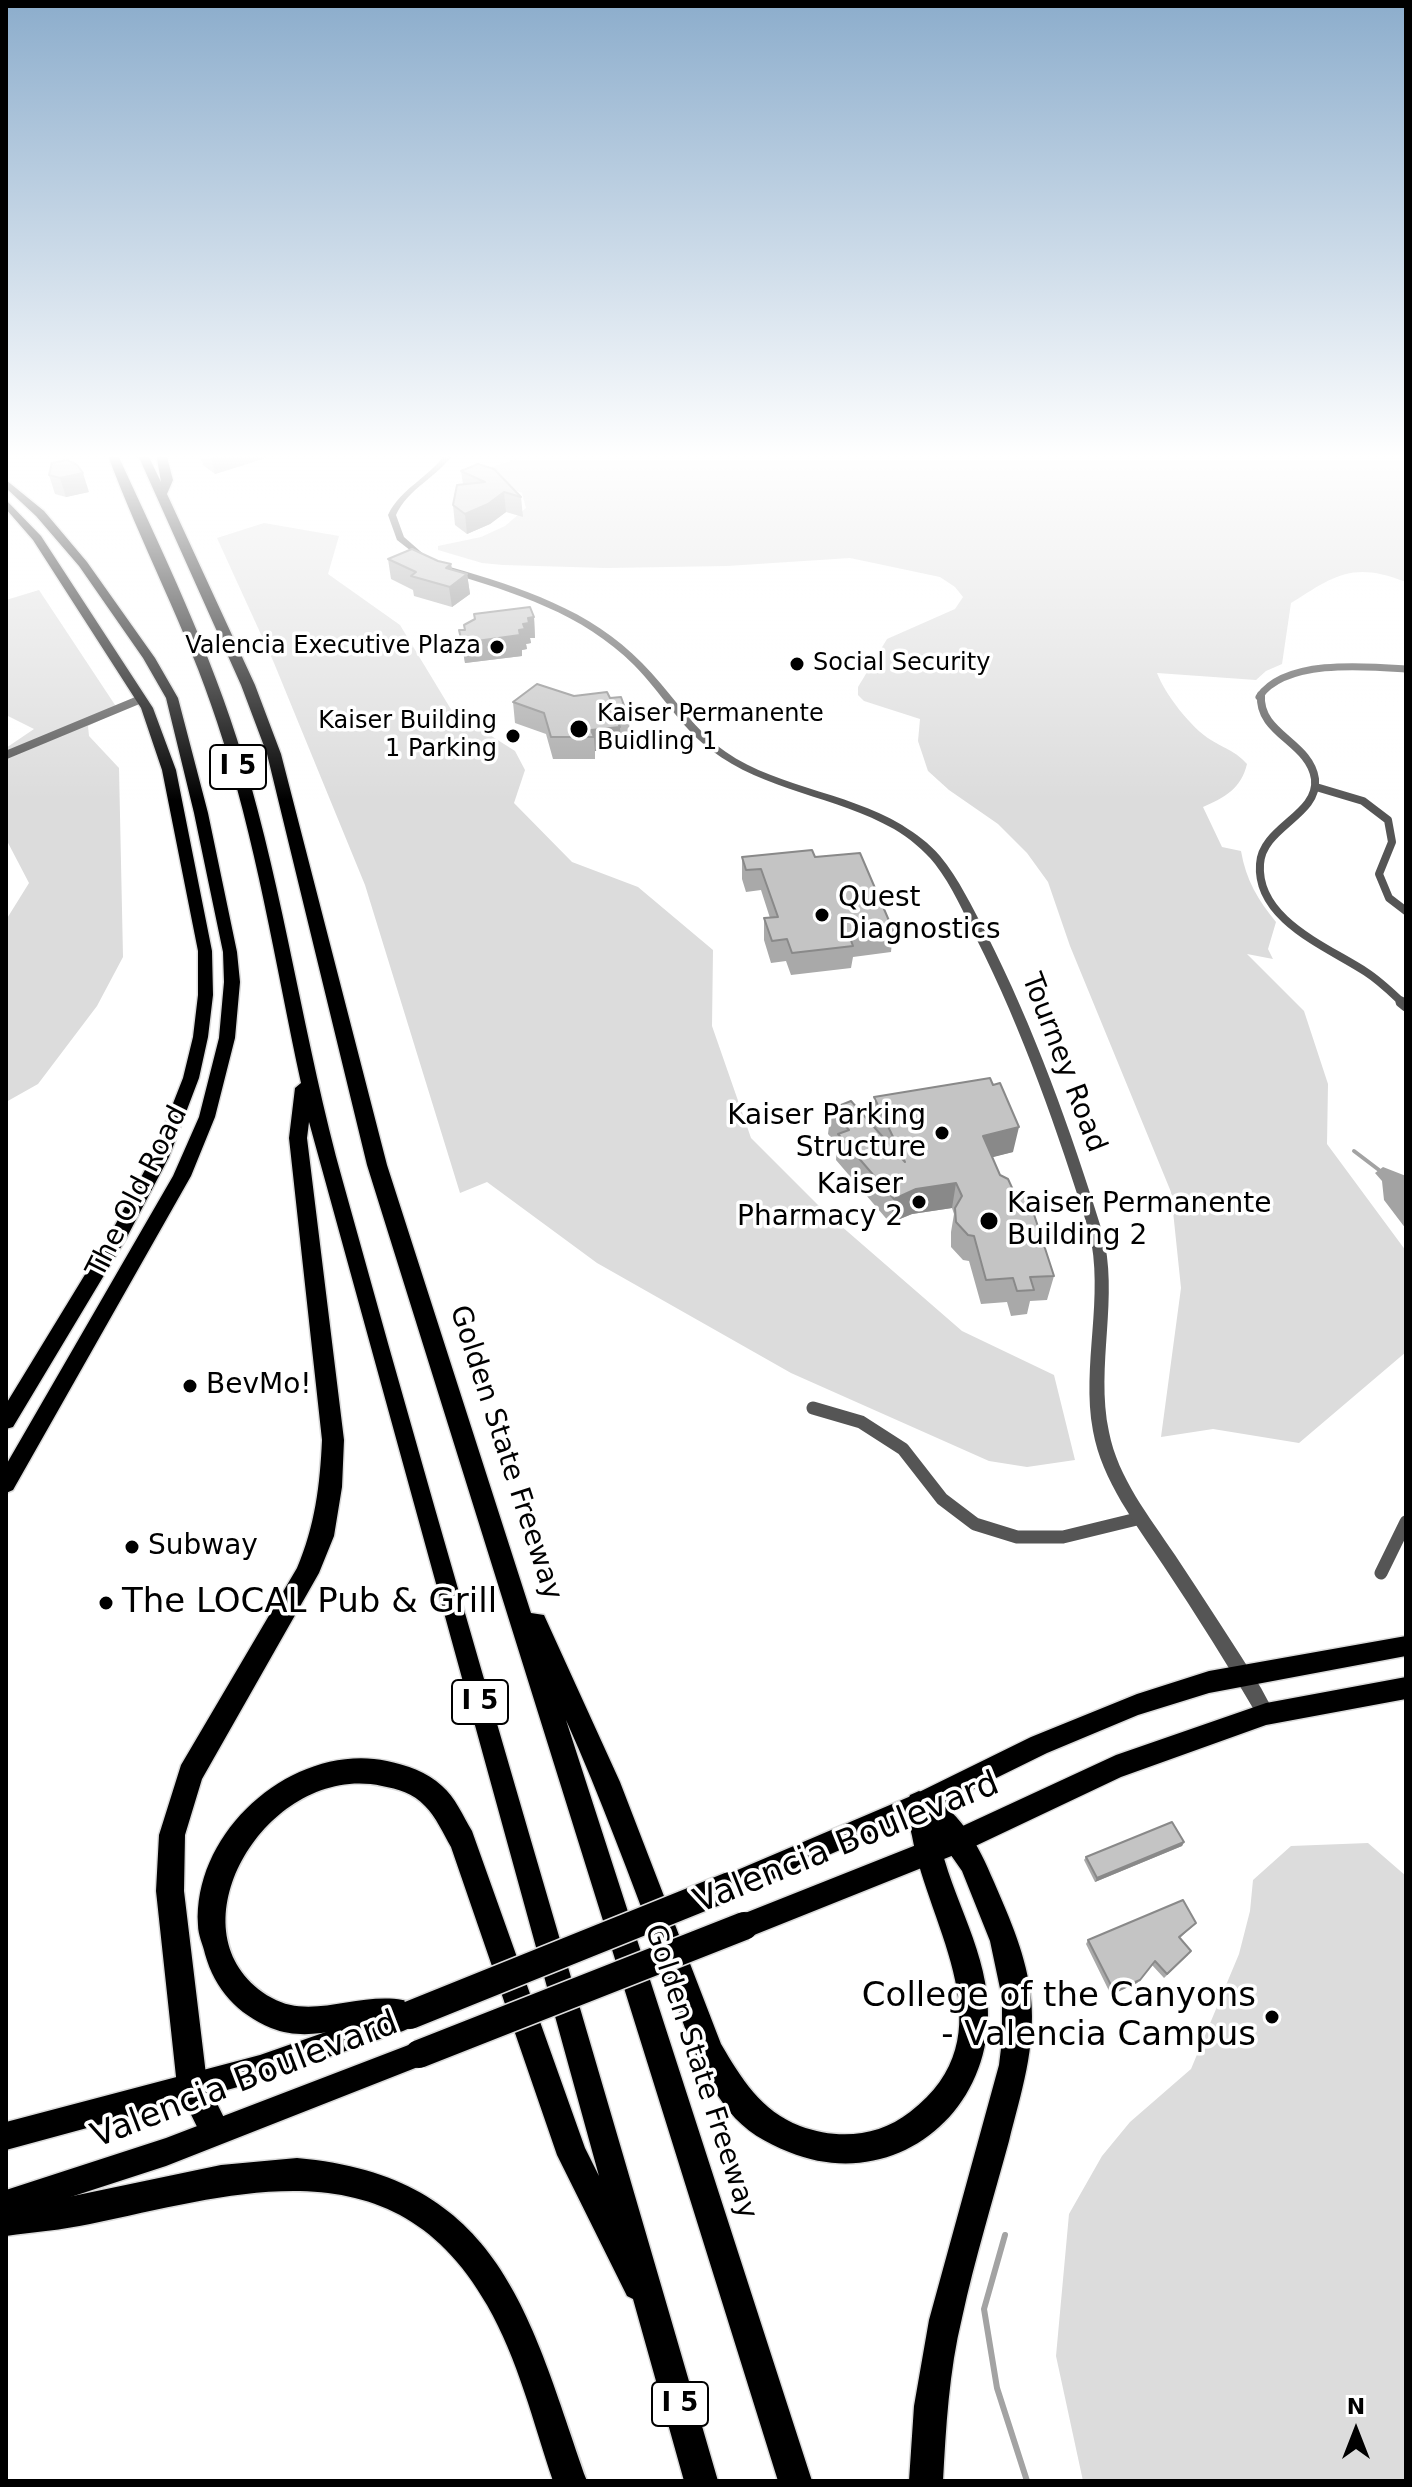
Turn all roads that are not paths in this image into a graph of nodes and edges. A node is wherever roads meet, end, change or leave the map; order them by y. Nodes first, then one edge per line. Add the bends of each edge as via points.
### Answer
1 (57, 569) edge
2 (88, 569) edge
3 (162, 569) edge
4 (195, 569) edge
5 (449, 569) edge
6 (1406, 669) edge
7 (141, 699) junction
8 (6, 755) edge
9 (1316, 787) junction
10 (1406, 911) edge
11 (1406, 1006) edge
12 (306, 1076) junction
13 (813, 1408) dead end
14 (6, 1421) edge
15 (6, 1484) edge
16 (1141, 1518) junction
17 (1406, 1522) edge
18 (498, 1539) junction
19 (1381, 1573) dead end
20 (1406, 1646) edge
21 (1243, 1674) junction
22 (1406, 1688) edge
23 (1266, 1714) junction
24 (919, 1804) junction
25 (960, 1840) junction
26 (928, 1853) junction
27 (410, 2015) junction
28 (192, 2086) junction
29 (215, 2130) junction
30 (6, 2136) edge
31 (6, 2204) edge
32 (6, 2220) edge
33 (659, 2326) junction
34 (570, 2481) edge
35 (701, 2481) edge
36 (795, 2481) edge
37 (926, 2481) edge

1 - 7 main road, The Old Road
2 - 15 main road, The Old Road via 172,698 220,898 232,982 227,1038 219,1079 189,1160
3 - 12 highway, I 5 via 229,737 256,836
4 - 18 highway, Golden State Freeway / I 5 via 274,754 373,1151
5 - 16 street, Tourney Road via 531,594 596,626 629,654 699,734 729,758 877,815 922,844 946,872 1023,1022 1099,1247 1103,1292 1094,1380 1097,1415 1109,1462
6 - 9 street via 1309,670 1264,686 1262,714 1306,758
7 - 8 street
7 - 14 main road, The Old Road via 169,770 205,951 207,1001 199,1052 154,1174
9 - 10 street via 1363,801 1388,820 1392,842 1379,874 1389,898
9 - 11 street via 1299,811 1269,836 1261,851 1260,881 1278,911 1298,929 1371,975
12 - 28 highway via 298,1138 333,1440 331,1487 322,1536 307,1573 190,1774 178,1810 170,1891
12 - 33 highway, I 5
13 - 16 street via 861,1422 903,1449 942,1499 975,1524 1017,1537 1063,1537
16 - 21 street, Tourney Road
17 - 19 street
18 - 26 highway via 607,1782 710,2053 730,2088 759,2120 801,2143 853,2150 896,2139 933,2114 956,2089 971,2049 976,2003 963,1944
18 - 36 highway, Golden State Freeway / I 5
20 - 21 main road, Valencia Boulevard
21 - 23 street, Tourney Road
21 - 24 main road, Valencia Boulevard via 1137,1705 1039,1745
22 - 23 main road, Valencia Boulevard
23 - 25 main road, Valencia Boulevard via 1116,1767
24 - 25 highway
24 - 26 highway
24 - 27 main road, Valencia Boulevard, bridge
25 - 26 main road, Valencia Boulevard
25 - 37 highway via 1010,1953 1019,2021 1014,2065 945,2320
26 - 29 main road, Valencia Boulevard, bridge
27 - 28 main road, Valencia Boulevard
27 - 33 highway via 371,2011 319,2023 293,2021 250,2001 231,1982 217,1954 216,1897 237,1838 274,1799 321,1773 356,1768 390,1772 435,1797 451,1819 572,2155
28 - 29 highway
28 - 30 main road, Valencia Boulevard
29 - 31 main road, Valencia Boulevard via 166,2152
32 - 34 highway via 70,2213 223,2179 278,2174 318,2173 393,2193 458,2239 485,2272 511,2320
33 - 35 highway, I 5

